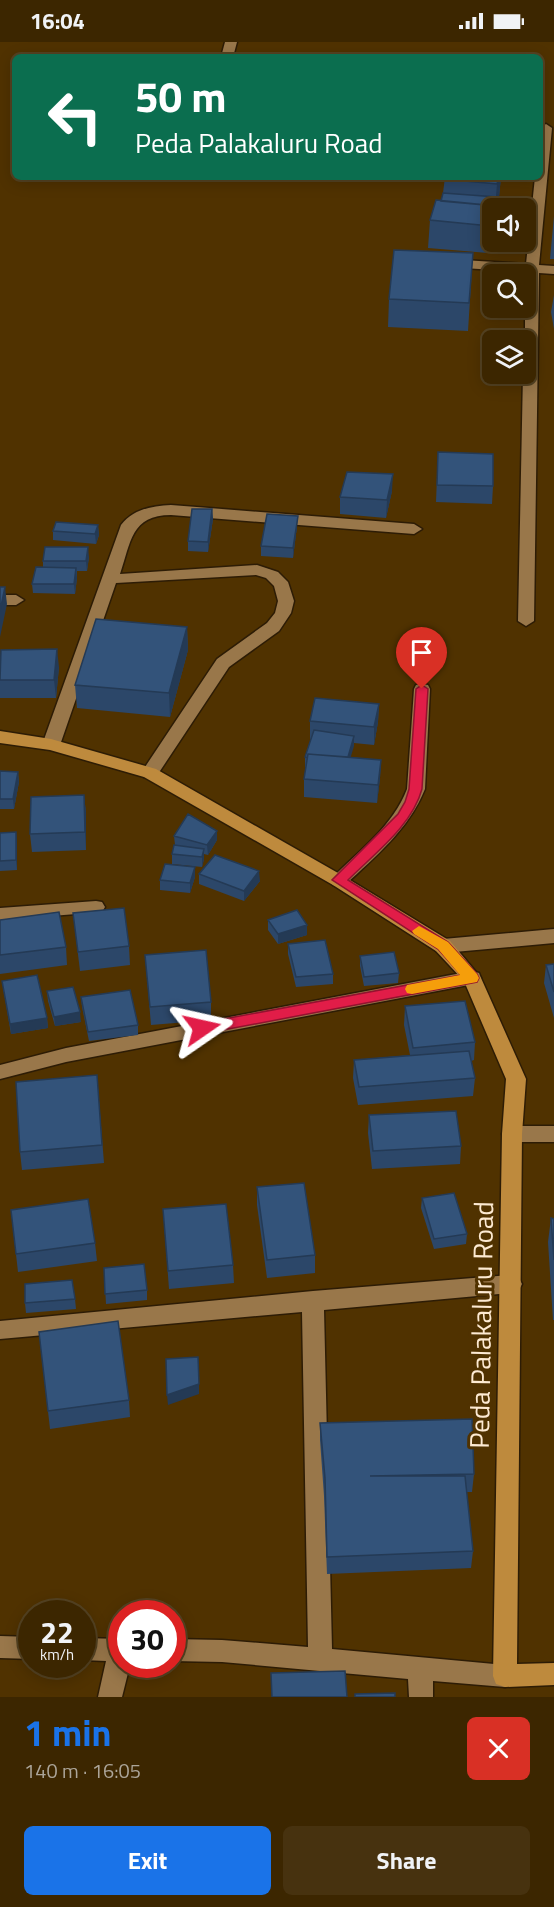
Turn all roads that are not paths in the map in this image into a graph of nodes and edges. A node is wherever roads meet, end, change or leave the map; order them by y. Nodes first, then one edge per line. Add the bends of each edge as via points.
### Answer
1 (546, 128) dead end
2 (543, 158) edge
3 (541, 180) edge
4 (440, 262) edge
5 (532, 264) edge
6 (482, 265) edge
7 (536, 269) edge
8 (554, 270) edge
9 (531, 318) edge
10 (414, 529) dead end
11 (111, 579) junction
12 (526, 621) dead end
13 (422, 689) dead end
14 (0, 737) edge
15 (51, 745) junction
16 (150, 772) junction
17 (339, 880) junction
18 (96, 907) dead end
19 (0, 914) edge
20 (554, 936) edge
21 (443, 946) junction
22 (472, 978) junction
23 (0, 1072) edge
24 (512, 1134) junction
25 (554, 1134) edge
26 (511, 1284) junction
27 (313, 1300) junction
28 (0, 1330) edge
29 (0, 1647) edge
30 (18, 1648) edge
31 (186, 1650) edge
32 (320, 1660) junction
33 (420, 1668) junction
34 (554, 1674) edge
35 (505, 1676) junction
36 (114, 1678) edge
37 (110, 1697) edge
38 (421, 1697) edge

1 - 2 street
3 - 5 street
4 - 6 street
7 - 8 street
9 - 12 street
10 - 11 street via 153,510 139,515 129,525
11 - 15 street
11 - 16 street via 257,570 272,575 282,585 286,601 273,627 218,669
13 - 17 street via 412,803
14 - 15 main road, Peda Palakaluru Road
15 - 16 main road, Peda Palakaluru Road
16 - 17 main road, Peda Palakaluru Road
17 - 21 main road, Peda Palakaluru Road
18 - 19 street
20 - 21 street
21 - 22 main road, Peda Palakaluru Road
22 - 23 street via 66,1055
22 - 24 main road, Peda Palakaluru Road via 516,1079
24 - 25 street
24 - 26 main road, Peda Palakaluru Road
26 - 27 street
26 - 35 main road, Peda Palakaluru Road
27 - 28 street
27 - 32 street
29 - 30 street
31 - 32 street
32 - 33 street
33 - 35 street
33 - 38 street
34 - 35 main road
36 - 37 street

